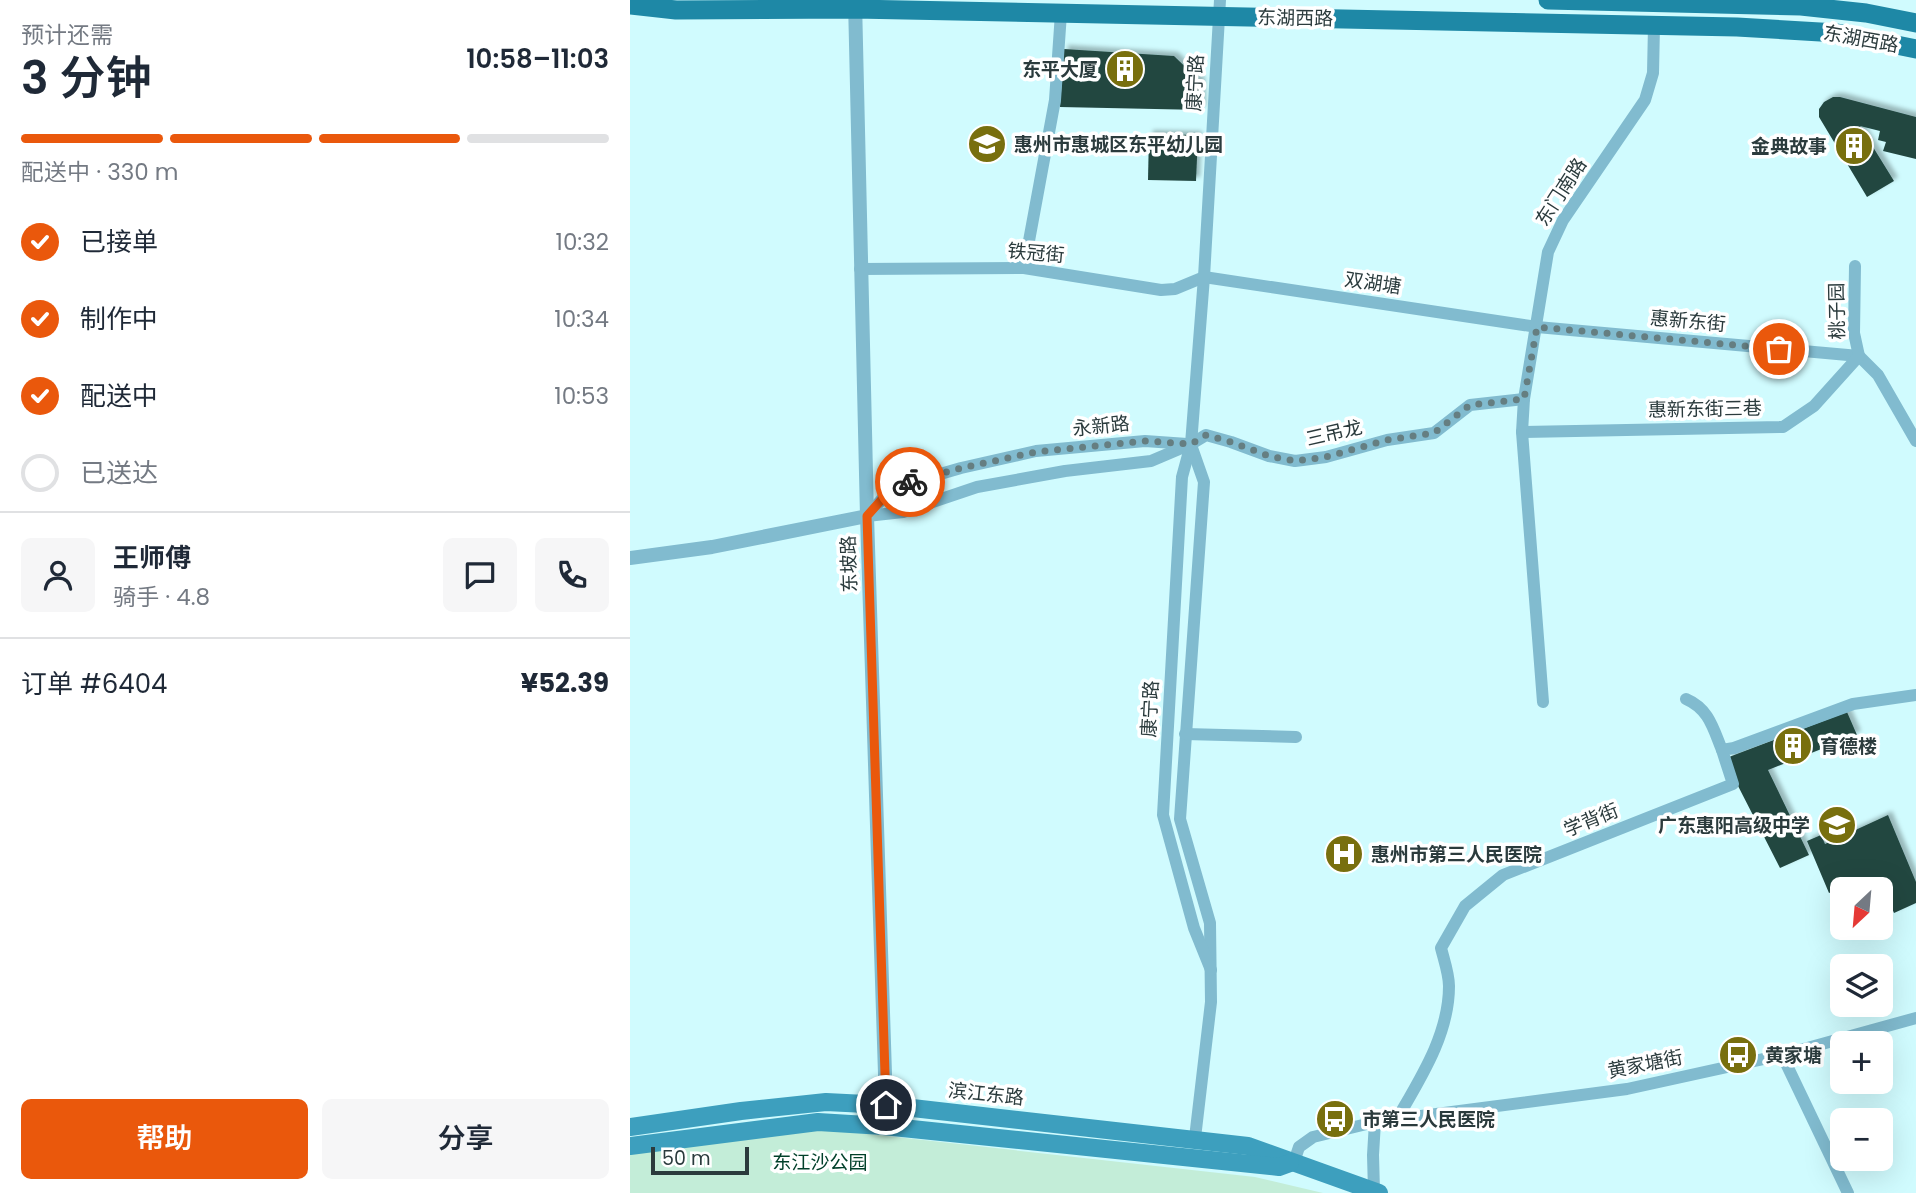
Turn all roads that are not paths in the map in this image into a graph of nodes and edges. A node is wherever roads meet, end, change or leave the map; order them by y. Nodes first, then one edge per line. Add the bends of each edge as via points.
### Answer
1 (1548, 0) edge
2 (1668, 1) edge
3 (855, 4) edge
4 (632, 5) edge
5 (1219, 8) edge
6 (1061, 13) junction
7 (1916, 23) edge
8 (1654, 26) junction
9 (1916, 49) edge
10 (1855, 266) dead end
11 (1024, 268) junction
12 (860, 269) junction
13 (1204, 277) junction
14 (1537, 327) junction
15 (1859, 356) junction
16 (1524, 399) junction
17 (1522, 432) junction
18 (1916, 440) edge
19 (1191, 444) junction
20 (867, 516) junction
21 (630, 558) edge
22 (1916, 695) edge
23 (1686, 699) dead end
24 (1543, 702) dead end
25 (1185, 734) junction
26 (1296, 737) dead end
27 (1722, 750) junction
28 (1211, 970) junction
29 (1916, 1017) edge
30 (1782, 1055) junction
31 (886, 1105) junction
32 (1397, 1119) junction
33 (1375, 1122) junction
34 (883, 1126) junction
35 (630, 1127) edge
36 (1195, 1138) junction
37 (630, 1146) edge
38 (1294, 1162) junction
39 (1377, 1192) edge
40 (1848, 1193) edge

1 - 2 main road, 东湖西路
2 - 7 main road, 东湖西路 via 1824,8
3 - 4 main road, 东湖西路 via 677,10
3 - 6 main road, 东湖西路
3 - 12 street, 东坡路
5 - 6 main road, 东湖西路
5 - 8 main road, 东湖西路
5 - 13 street, 康宁路
6 - 11 street via 1055,100
8 - 9 main road, 东湖西路 via 1803,30
8 - 14 street, 东门南路 via 1648,94 1554,235
10 - 15 street, 桃子园 via 1854,333
11 - 12 street, 铁冠街
11 - 13 street, 铁冠街 via 1161,290
12 - 20 street, 东坡路
13 - 14 street, 双湖塘
13 - 19 street, 康宁路
14 - 15 street, 惠新东街
14 - 16 street, 东门南路
15 - 17 street, 惠新东街三巷 via 1814,406 1783,427
15 - 18 street via 1878,375
16 - 17 street, 东门南路
16 - 19 street, 三吊龙 via 1470,405 1434,433 1326,457 1295,461 1206,435
17 - 24 street, 东门南路
19 - 20 street, 永新路 via 1151,461 990,485 903,512
19 - 20 street, 永新路 via 1145,441 1036,452 973,465 892,488
19 - 25 street, 康宁路 via 1204,482
19 - 28 street, 康宁路 via 1182,477 1163,816 1194,928
20 - 21 street, 永新路
20 - 31 street, 东坡路
22 - 27 street via 1853,704
23 - 27 street via 1708,714
25 - 26 street
25 - 28 street, 康宁路 via 1180,819 1210,923
27 - 32 street, 学背街 via 1733,784 1503,875 1465,906 1441,948 1449,985 1444,1024
28 - 36 street, 康宁路
29 - 30 street, 黄家塘街
30 - 32 street, 黄家塘街 via 1627,1088
30 - 40 street
31 - 34 street, 东坡路
31 - 35 main road, 滨江东路 via 826,1102
31 - 36 main road, 滨江东路
32 - 33 street, 黄家塘街
33 - 38 street, 黄家塘街 via 1313,1137 1299,1147
33 - 39 street
34 - 37 main road, 滨江东路 via 818,1122
34 - 38 main road, 滨江东路 via 1279,1167
36 - 38 main road, 滨江东路 via 1248,1146
38 - 39 main road, 滨江东路

